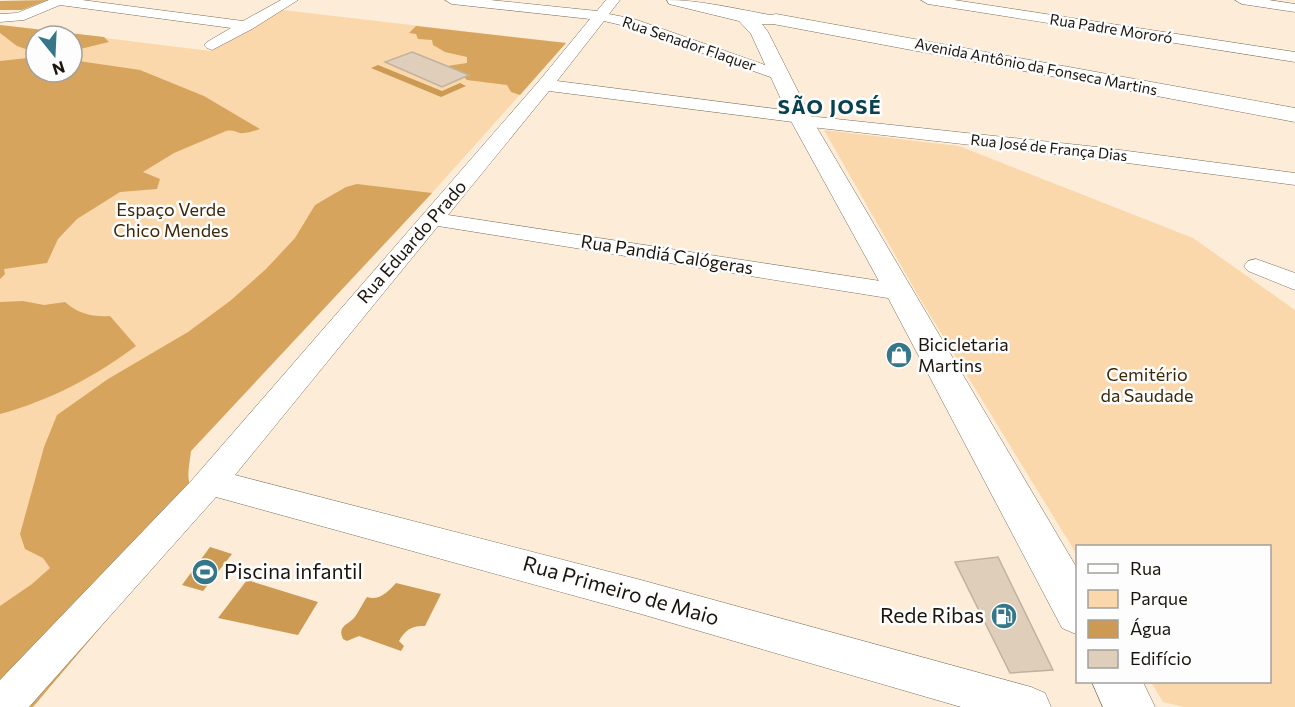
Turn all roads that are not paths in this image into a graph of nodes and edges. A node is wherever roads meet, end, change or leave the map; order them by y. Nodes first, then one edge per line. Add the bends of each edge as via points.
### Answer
1 (60, 0) edge
2 (291, 0) edge
3 (452, 0) edge
4 (675, 0) edge
5 (725, 0) edge
6 (928, 0) edge
7 (1242, 0) edge
8 (607, 8) edge
9 (1295, 8) edge
10 (767, 15) junction
11 (0, 18) edge
12 (247, 26) junction
13 (212, 45) dead end
14 (1295, 57) edge
15 (782, 76) junction
16 (545, 85) junction
17 (1295, 102) edge
18 (1295, 115) edge
19 (801, 119) junction
20 (1295, 179) edge
21 (433, 219) junction
22 (1257, 266) dead end
23 (1295, 282) edge
24 (900, 292) junction
25 (210, 482) junction
26 (1076, 611) edge
27 (1117, 683) edge
28 (2, 707) edge
29 (1030, 707) edge
30 (1130, 707) edge

1 - 11 street via 19,17
1 - 12 street
2 - 12 street
3 - 8 street, Rua Senador Flaquer
4 - 10 street via 704,9
5 - 10 street
6 - 14 street, Rua Padre Mororó
7 - 9 street
8 - 15 street, Rua Senador Flaquer via 629,22
8 - 16 street, Rua Eduardo Prado
10 - 15 street
10 - 17 street, Avenida Antônio da Fonseca Martins
10 - 18 street, Avenida Antônio da Fonseca Martins
12 - 13 street
15 - 19 street
16 - 19 street, Rua José de França Dias
16 - 21 street, Rua Eduardo Prado
19 - 20 street, Rua José de França Dias
19 - 24 street
21 - 24 street, Rua Pandiá Calógeras
21 - 25 street, Rua Eduardo Prado
22 - 23 street
24 - 26 street
25 - 28 street, Rua Eduardo Prado
25 - 29 street, Rua Primeiro de Maio via 520,563
27 - 30 street

